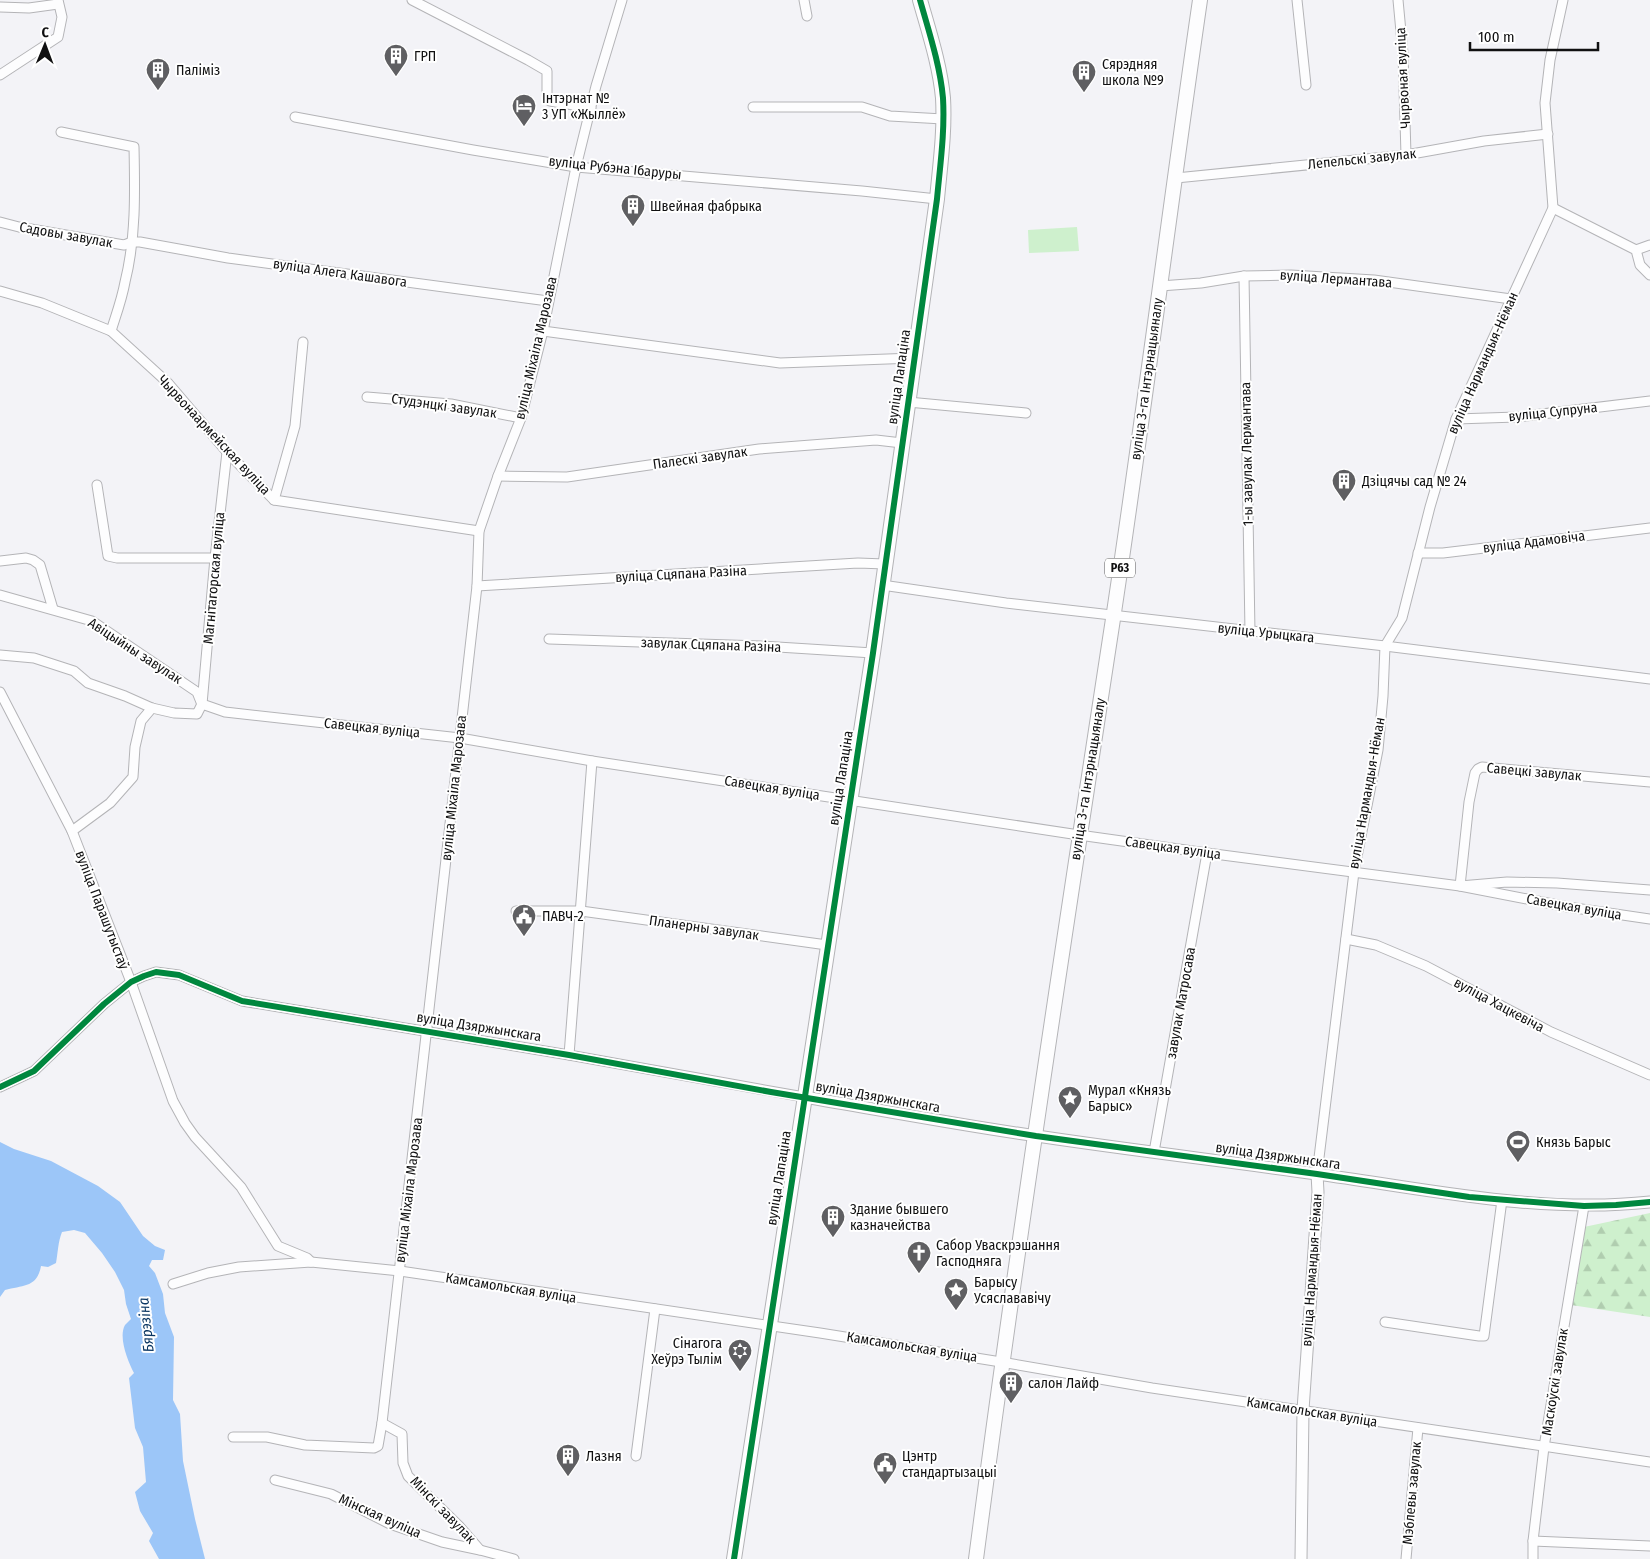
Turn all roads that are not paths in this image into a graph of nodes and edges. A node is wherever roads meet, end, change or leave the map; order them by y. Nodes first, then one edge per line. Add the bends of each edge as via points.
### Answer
1 (412, 0) edge
2 (622, 0) edge
3 (804, 0) edge
4 (920, 0) edge
5 (1200, 0) edge
6 (1296, 0) edge
7 (1398, 0) edge
8 (1563, 0) edge
9 (58, 2) edge
10 (0, 7) edge
11 (807, 16) dead end
12 (0, 76) edge
13 (1306, 85) dead end
14 (753, 107) dead end
15 (591, 108) junction
16 (295, 117) dead end
17 (942, 119) junction
18 (60, 132) dead end
19 (1548, 134) junction
20 (1406, 155) junction
21 (576, 167) junction
22 (1176, 178) junction
23 (937, 199) junction
24 (1552, 208) junction
25 (0, 222) edge
26 (132, 242) junction
27 (1650, 245) edge
28 (1636, 250) junction
29 (1650, 275) edge
30 (1244, 276) junction
31 (1160, 286) junction
32 (0, 291) edge
33 (1511, 299) junction
34 (548, 301) junction
35 (111, 331) junction
36 (543, 331) junction
37 (303, 342) dead end
38 (914, 358) junction
39 (366, 396) dead end
40 (1650, 401) edge
41 (908, 402) junction
42 (1026, 413) dead end
43 (521, 418) junction
44 (1456, 419) junction
45 (902, 443) junction
46 (227, 452) junction
47 (498, 476) junction
48 (97, 484) dead end
49 (274, 500) junction
50 (1650, 528) edge
51 (479, 531) junction
52 (1418, 553) junction
53 (215, 558) junction
54 (0, 561) edge
55 (885, 564) junction
56 (882, 585) junction
57 (477, 586) junction
58 (0, 595) edge
59 (53, 609) junction
60 (1113, 616) junction
61 (1250, 632) junction
62 (549, 639) dead end
63 (1385, 646) junction
64 (873, 653) junction
65 (0, 655) edge
66 (1650, 679) edge
67 (0, 692) edge
68 (202, 704) junction
69 (152, 708) junction
70 (460, 738) junction
71 (592, 761) junction
72 (1650, 782) edge
73 (850, 800) junction
74 (72, 831) junction
75 (1079, 835) junction
76 (1207, 854) junction
77 (1354, 872) junction
78 (1460, 886) junction
79 (1650, 890) edge
80 (516, 911) dead end
81 (581, 911) junction
82 (1650, 919) edge
83 (1346, 939) junction
84 (827, 945) junction
85 (131, 982) junction
86 (427, 1032) junction
87 (569, 1055) junction
88 (1650, 1075) edge
89 (0, 1087) edge
90 (804, 1097) junction
91 (1036, 1136) junction
92 (1154, 1152) junction
93 (1317, 1174) junction
94 (1502, 1200) junction
95 (1650, 1202) edge
96 (1584, 1206) junction
97 (311, 1262) junction
98 (400, 1271) junction
99 (174, 1284) dead end
100 (656, 1308) junction
101 (1385, 1322) dead end
102 (769, 1325) junction
103 (1002, 1362) junction
104 (1303, 1410) junction
105 (382, 1423) junction
106 (1418, 1428) junction
107 (233, 1437) dead end
108 (1544, 1447) junction
109 (636, 1456) dead end
110 (1650, 1462) edge
111 (275, 1480) dead end
112 (1533, 1541) junction
113 (1650, 1546) edge
114 (480, 1550) junction
115 (514, 1559) edge
116 (734, 1559) edge
117 (976, 1559) edge
118 (1301, 1559) edge
119 (1406, 1559) edge
120 (1533, 1559) edge

1 - 15 street via 547,71 550,101
2 - 15 street, вуліца Міхаіла Марозава
3 - 11 street
4 - 17 main road, вуліца Лапаціна via 941,83
5 - 22 main road, вуліца 3-га Інтэрнацыяналу / Р63
6 - 13 street
7 - 20 street, Чырвоная вуліца
8 - 19 street, вуліца Нармандыя-Нёман via 1545,103
9 - 10 street via 29,8
9 - 12 street via 62,17 58,37
14 - 17 street via 862,107 890,116
15 - 21 street, вуліца Міхаіла Марозава
16 - 21 street, вуліца Рубэна Ібаруры
17 - 23 main road, вуліца Лапаціна
18 - 26 street via 134,146
19 - 20 street, Лепельскі завулак
19 - 24 street, вуліца Нармандыя-Нёман
20 - 22 street, Лепельскі завулак
21 - 23 street, вуліца Рубэна Ібаруры
21 - 34 street, вуліца Міхаіла Марозава
22 - 31 main road, вуліца 3-га Інтэрнацыяналу / Р63
23 - 38 main road, вуліца Лапаціна
24 - 28 street
24 - 33 street, вуліца Нармандыя-Нёман
25 - 26 street, Садовы завулак via 124,246
26 - 34 street, вуліца Алега Кашавога
26 - 35 street
27 - 28 street
28 - 29 street via 1640,266
30 - 31 street, вуліца Лермантава
30 - 33 street, вуліца Лермантава via 1374,280
30 - 61 street, 1-ы завулак Лермантава
31 - 60 main road, вуліца 3-га Інтэрнацыяналу / Р63
32 - 35 street, Чырвонаармейская вуліца via 42,303
33 - 44 street, вуліца Нармандыя-Нёман
34 - 36 street, вуліца Міхаіла Марозава
35 - 46 street, Чырвонаармейская вуліца via 168,383
36 - 38 street via 780,363
36 - 43 street, вуліца Міхаіла Марозава
37 - 49 street via 295,426
38 - 41 main road, вуліца Лапаціна
39 - 43 street, Студэнцкі завулак via 451,404
40 - 44 street, вуліца Супруна via 1517,417
41 - 42 street
41 - 45 main road, вуліца Лапаціна
43 - 47 street, вуліца Міхаіла Марозава
44 - 52 street, вуліца Нармандыя-Нёман
45 - 47 street, Палескі завулак via 876,440 759,449 567,477
45 - 55 main road, вуліца Лапаціна
46 - 49 street, Чырвонаармейская вуліца
46 - 53 street, Магнітагорская вуліца
47 - 51 street, вуліца Міхаіла Марозава
48 - 53 street via 108,556
49 - 51 street, Чырвонаармейская вуліца
50 - 52 street, вуліца Адамовіча via 1442,553
51 - 57 street, вуліца Міхаіла Марозава
52 - 63 street, вуліца Нармандыя-Нёман via 1402,618
53 - 68 street, Магнітагорская вуліца
54 - 59 street via 26,558 40,566
55 - 56 main road, вуліца Лапаціна
55 - 57 street, вуліца Сцяпана Разіна
56 - 60 street, вуліца Урыцкага
56 - 64 main road, вуліца Лапаціна
57 - 70 street, вуліца Міхаіла Марозава
58 - 59 street, Авіцыйны завулак
59 - 68 street, Авіцыйны завулак via 92,621 197,692
60 - 61 street, вуліца Урыцкага
60 - 75 main road, вуліца 3-га Інтэрнацыяналу / Р63
61 - 63 street, вуліца Урыцкага
62 - 64 street, завулак Сцяпана Разіна
63 - 66 street, вуліца Урыцкага
63 - 77 street, вуліца Нармандыя-Нёман via 1378,750
64 - 73 main road, вуліца Лапаціна
65 - 69 street via 34,658 66,668 88,683
67 - 74 street, вуліца Парашутыстаў
68 - 69 street via 197,714
68 - 70 street, Савецкая вуліца via 225,712
69 - 74 street via 141,721 133,777 110,803
70 - 71 street, Савецкая вуліца
70 - 86 street, вуліца Міхаіла Марозава
71 - 73 street, Савецкая вуліца
71 - 81 street
72 - 78 street, Савецкі завулак via 1478,768 1474,773 1469,802
73 - 75 street, Савецкая вуліца
73 - 84 main road, вуліца Лапаціна
74 - 85 street, вуліца Парашутыстаў
75 - 76 street, Савецкая вуліца
75 - 91 main road, вуліца 3-га Інтэрнацыяналу / Р63
76 - 77 street, Савецкая вуліца
76 - 92 street, завулак Матросава
77 - 78 street, Савецкая вуліца
77 - 83 street, вуліца Нармандыя-Нёман
78 - 79 street via 1507,882 1557,883
78 - 82 street, Савецкая вуліца
80 - 81 street, Планерны завулак
81 - 84 street, Планерны завулак
81 - 87 street
83 - 88 street, вуліца Хацкевіча via 1376,945 1426,966 1551,1032
83 - 93 street, вуліца Нармандыя-Нёман
84 - 90 main road, вуліца Лапаціна
85 - 86 street, вуліца Дзяржынскага via 156,972 179,975 242,1000
85 - 89 street, вуліца Дзяржынскага via 34,1071
85 - 97 street, вуліца Парашутыстаў via 173,1101 185,1123 241,1187 278,1246
86 - 87 street, вуліца Дзяржынскага
86 - 98 street, вуліца Міхаіла Марозава
87 - 90 street, вуліца Дзяржынскага
90 - 91 street, вуліца Дзяржынскага
90 - 102 main road, вуліца Лапаціна
91 - 92 street, вуліца Дзяржынскага
91 - 103 main road, вуліца 3-га Інтэрнацыяналу / Р63
92 - 93 street, вуліца Дзяржынскага
93 - 94 street, вуліца Дзяржынскага
93 - 104 street, вуліца Нармандыя-Нёман
94 - 96 street, вуліца Дзяржынскага
94 - 101 street via 1484,1336
95 - 96 street, вуліца Дзяржынскага
96 - 108 street, Маскоўскі завулак
97 - 98 street, Камсамольская вуліца
97 - 99 street, Камсамольская вуліца via 240,1267
98 - 100 street, Камсамольская вуліца
98 - 105 street, вуліца Міхаіла Марозава
100 - 102 street, Камсамольская вуліца
100 - 109 street
102 - 103 street, Камсамольская вуліца
102 - 116 main road, вуліца Лапаціна
103 - 104 street, Камсамольская вуліца
103 - 117 main road, вуліца 3-га Інтэрнацыяналу / Р63
104 - 106 street, Камсамольская вуліца
104 - 118 street, вуліца Нармандыя-Нёман
105 - 107 street, вуліца Міхаіла Марозава via 378,1446 374,1448 305,1445 267,1437
105 - 114 street, Мінскі завулак via 402,1434 403,1463 408,1476
106 - 108 street, Камсамольская вуліца
106 - 119 street, Мэблевы завулак
108 - 110 street, Камсамольская вуліца
108 - 112 street, Маскоўскі завулак
111 - 114 street, Мінская вуліца via 331,1494 390,1524 442,1542
112 - 113 street
112 - 120 street, Маскоўскі завулак
114 - 115 street, Мінская вуліца

